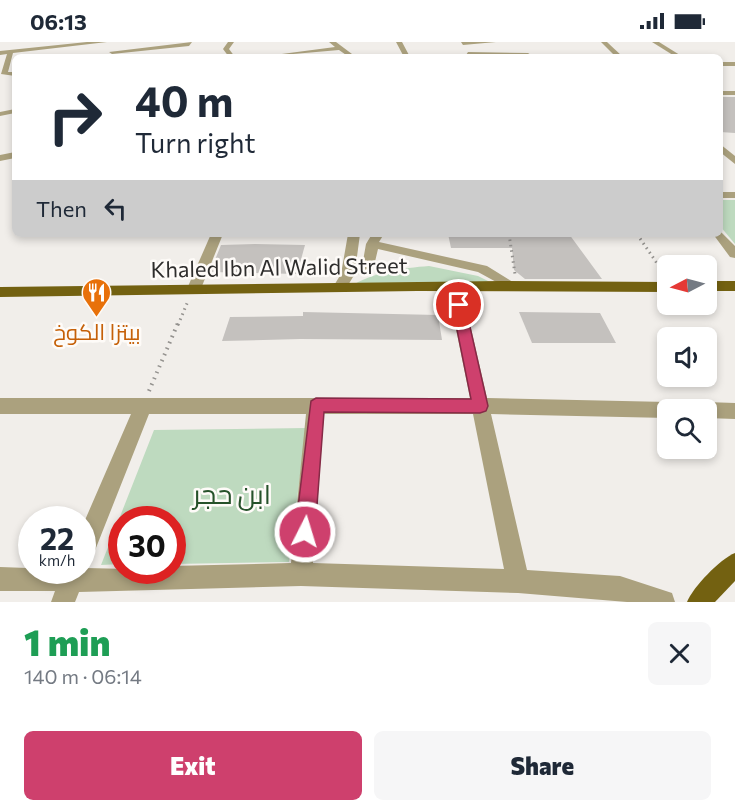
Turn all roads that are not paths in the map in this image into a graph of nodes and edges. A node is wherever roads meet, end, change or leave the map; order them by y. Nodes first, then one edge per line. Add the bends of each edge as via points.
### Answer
1 (104, 42) edge
2 (112, 42) edge
3 (189, 42) edge
4 (332, 42) edge
5 (463, 42) edge
6 (493, 42) edge
7 (604, 42) edge
8 (655, 42) edge
9 (339, 48) junction
10 (520, 49) dead end
11 (11, 51) junction
12 (0, 53) edge
13 (290, 53) edge
14 (113, 54) edge
15 (348, 54) edge
16 (526, 54) edge
17 (617, 54) edge
18 (675, 54) edge
19 (12, 74) edge
20 (723, 150) edge
21 (735, 161) edge
22 (216, 237) edge
23 (354, 237) edge
24 (375, 237) edge
25 (721, 237) edge
26 (735, 254) edge
27 (348, 274) junction
28 (515, 284) junction
29 (454, 285) junction
30 (657, 286) edge
31 (717, 286) edge
32 (735, 286) edge
33 (340, 287) junction
34 (193, 291) junction
35 (0, 292) edge
36 (316, 405) junction
37 (0, 406) edge
38 (143, 406) junction
39 (480, 406) junction
40 (657, 410) edge
41 (717, 410) edge
42 (735, 411) edge
43 (96, 521) edge
44 (735, 564) edge
45 (301, 574) junction
46 (0, 579) edge
47 (18, 580) edge
48 (518, 581) junction
49 (96, 583) edge
50 (663, 602) edge
51 (699, 602) edge

1 - 11 street
2 - 14 street
3 - 14 street
4 - 9 street
5 - 6 street
7 - 17 street
8 - 18 street
9 - 13 street
9 - 15 street
10 - 16 street
11 - 12 street
11 - 19 street via 4,74
20 - 21 street
22 - 34 street
23 - 27 street
24 - 27 street via 369,263
24 - 28 street via 482,269
25 - 26 street
27 - 33 street
28 - 29 main road, Khaled Ibn Al Walid Street
28 - 30 main road, Khaled Ibn Al Walid Street
29 - 33 main road, Khaled Ibn Al Walid Street
29 - 39 street
31 - 32 main road
33 - 34 main road, Khaled Ibn Al Walid Street
34 - 35 main road, Khaled Ibn Al Walid Street
36 - 38 street
36 - 39 street
36 - 45 street
37 - 38 street
38 - 43 street
39 - 40 street
39 - 48 street
41 - 42 street
44 - 51 main road
45 - 48 street
45 - 49 street
46 - 47 street
48 - 50 street via 620,588

